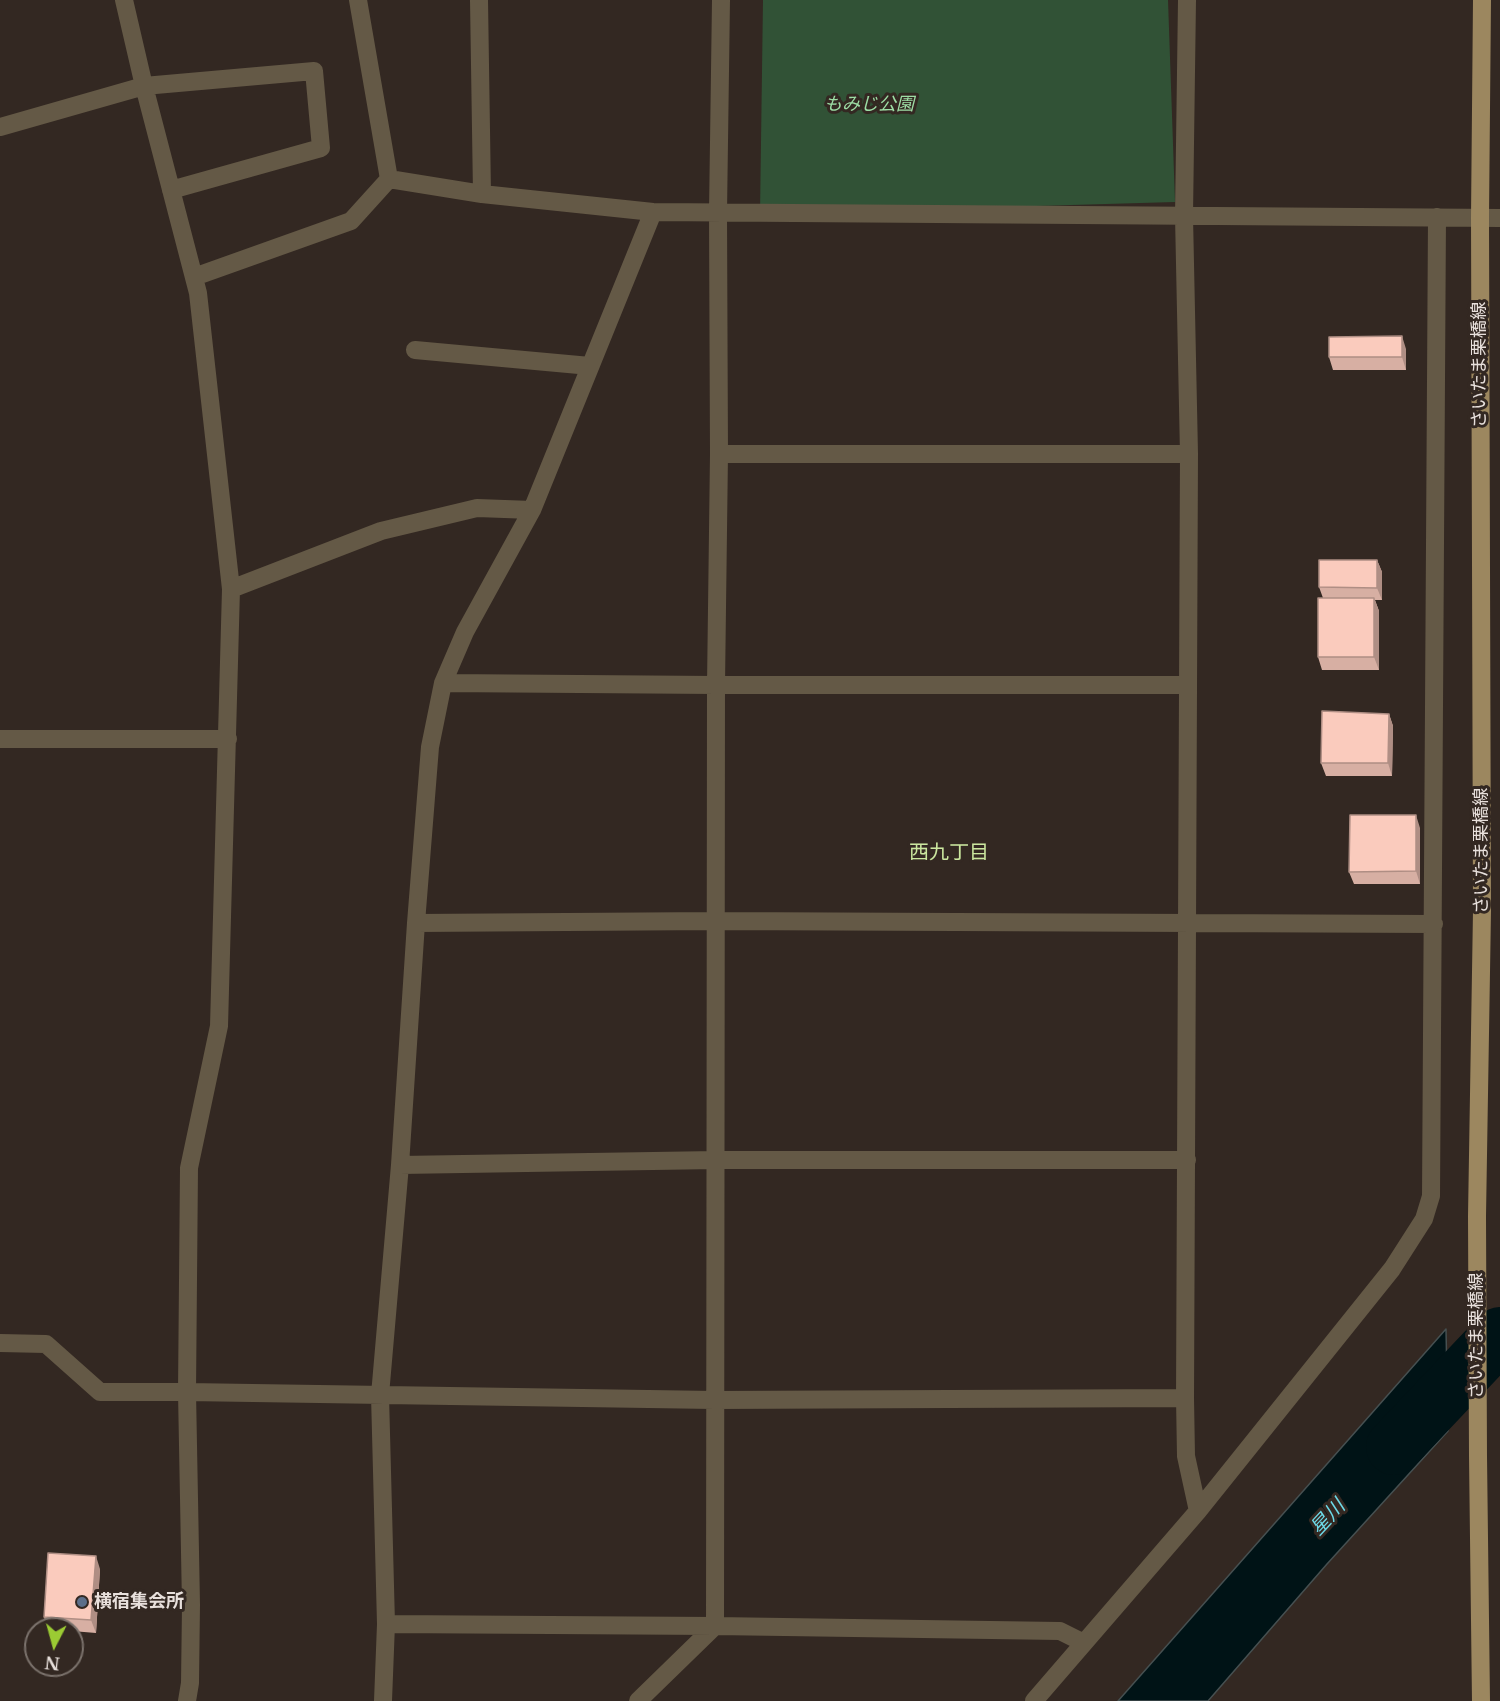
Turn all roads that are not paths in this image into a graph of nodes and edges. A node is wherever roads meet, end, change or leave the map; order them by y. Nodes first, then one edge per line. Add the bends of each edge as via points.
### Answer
1 (124, 0) edge
2 (358, 0) edge
3 (479, 0) edge
4 (720, 0) edge
5 (1187, 0) edge
6 (1482, 0) edge
7 (144, 86) junction
8 (0, 127) edge
9 (389, 179) junction
10 (171, 190) junction
11 (482, 194) junction
12 (653, 212) junction
13 (718, 213) junction
14 (1184, 216) junction
15 (1437, 217) junction
16 (1480, 218) junction
17 (1500, 218) edge
18 (194, 277) junction
19 (415, 350) dead end
20 (590, 366) junction
21 (719, 454) junction
22 (1189, 454) junction
23 (532, 510) junction
24 (231, 590) junction
25 (443, 683) junction
26 (716, 685) junction
27 (1188, 686) junction
28 (0, 739) edge
29 (228, 739) junction
30 (716, 921) junction
31 (416, 923) junction
32 (1188, 924) junction
33 (1434, 924) junction
34 (716, 1160) junction
35 (1187, 1160) junction
36 (400, 1165) junction
37 (0, 1343) edge
38 (187, 1392) junction
39 (380, 1395) junction
40 (1185, 1398) junction
41 (714, 1400) junction
42 (1198, 1511) junction
43 (386, 1624) junction
44 (714, 1626) junction
45 (1084, 1643) junction
46 (188, 1701) edge
47 (383, 1701) edge
48 (638, 1701) edge
49 (1034, 1701) edge
50 (1480, 1701) edge

1 - 7 street
2 - 9 street
3 - 11 street
4 - 13 street
5 - 14 street
6 - 16 main road, さいたま栗橋線
7 - 8 street
7 - 10 street
7 - 10 street via 314,71 321,148
9 - 11 street
9 - 18 street via 351,221
10 - 18 street
11 - 12 street
12 - 13 street
12 - 20 street
13 - 14 street
13 - 21 street
14 - 15 street
14 - 22 street
15 - 16 street
15 - 33 street
16 - 17 street
16 - 50 main road, さいたま栗橋線
18 - 24 street
19 - 20 street
20 - 23 street
21 - 22 street
21 - 26 street
22 - 27 street
23 - 24 street via 477,508 381,531
23 - 25 street via 465,632
24 - 29 street
25 - 26 street
25 - 31 street via 430,747
26 - 27 street
26 - 30 street
27 - 32 street
28 - 29 street
29 - 38 street via 219,1026 189,1168
30 - 31 street
30 - 32 street
30 - 34 street
31 - 36 street
32 - 33 street
32 - 35 street
33 - 42 street via 1431,1196 1424,1219 1392,1269
34 - 35 street
34 - 36 street
34 - 41 street
35 - 40 street
36 - 39 street
37 - 38 street via 46,1344 100,1392
38 - 39 street
38 - 46 street via 191,1605
39 - 41 street
39 - 43 street
40 - 41 street
40 - 42 street via 1186,1456
41 - 44 street
42 - 45 street
43 - 44 street
43 - 47 street
44 - 45 street via 1060,1631
44 - 48 street
45 - 49 street

